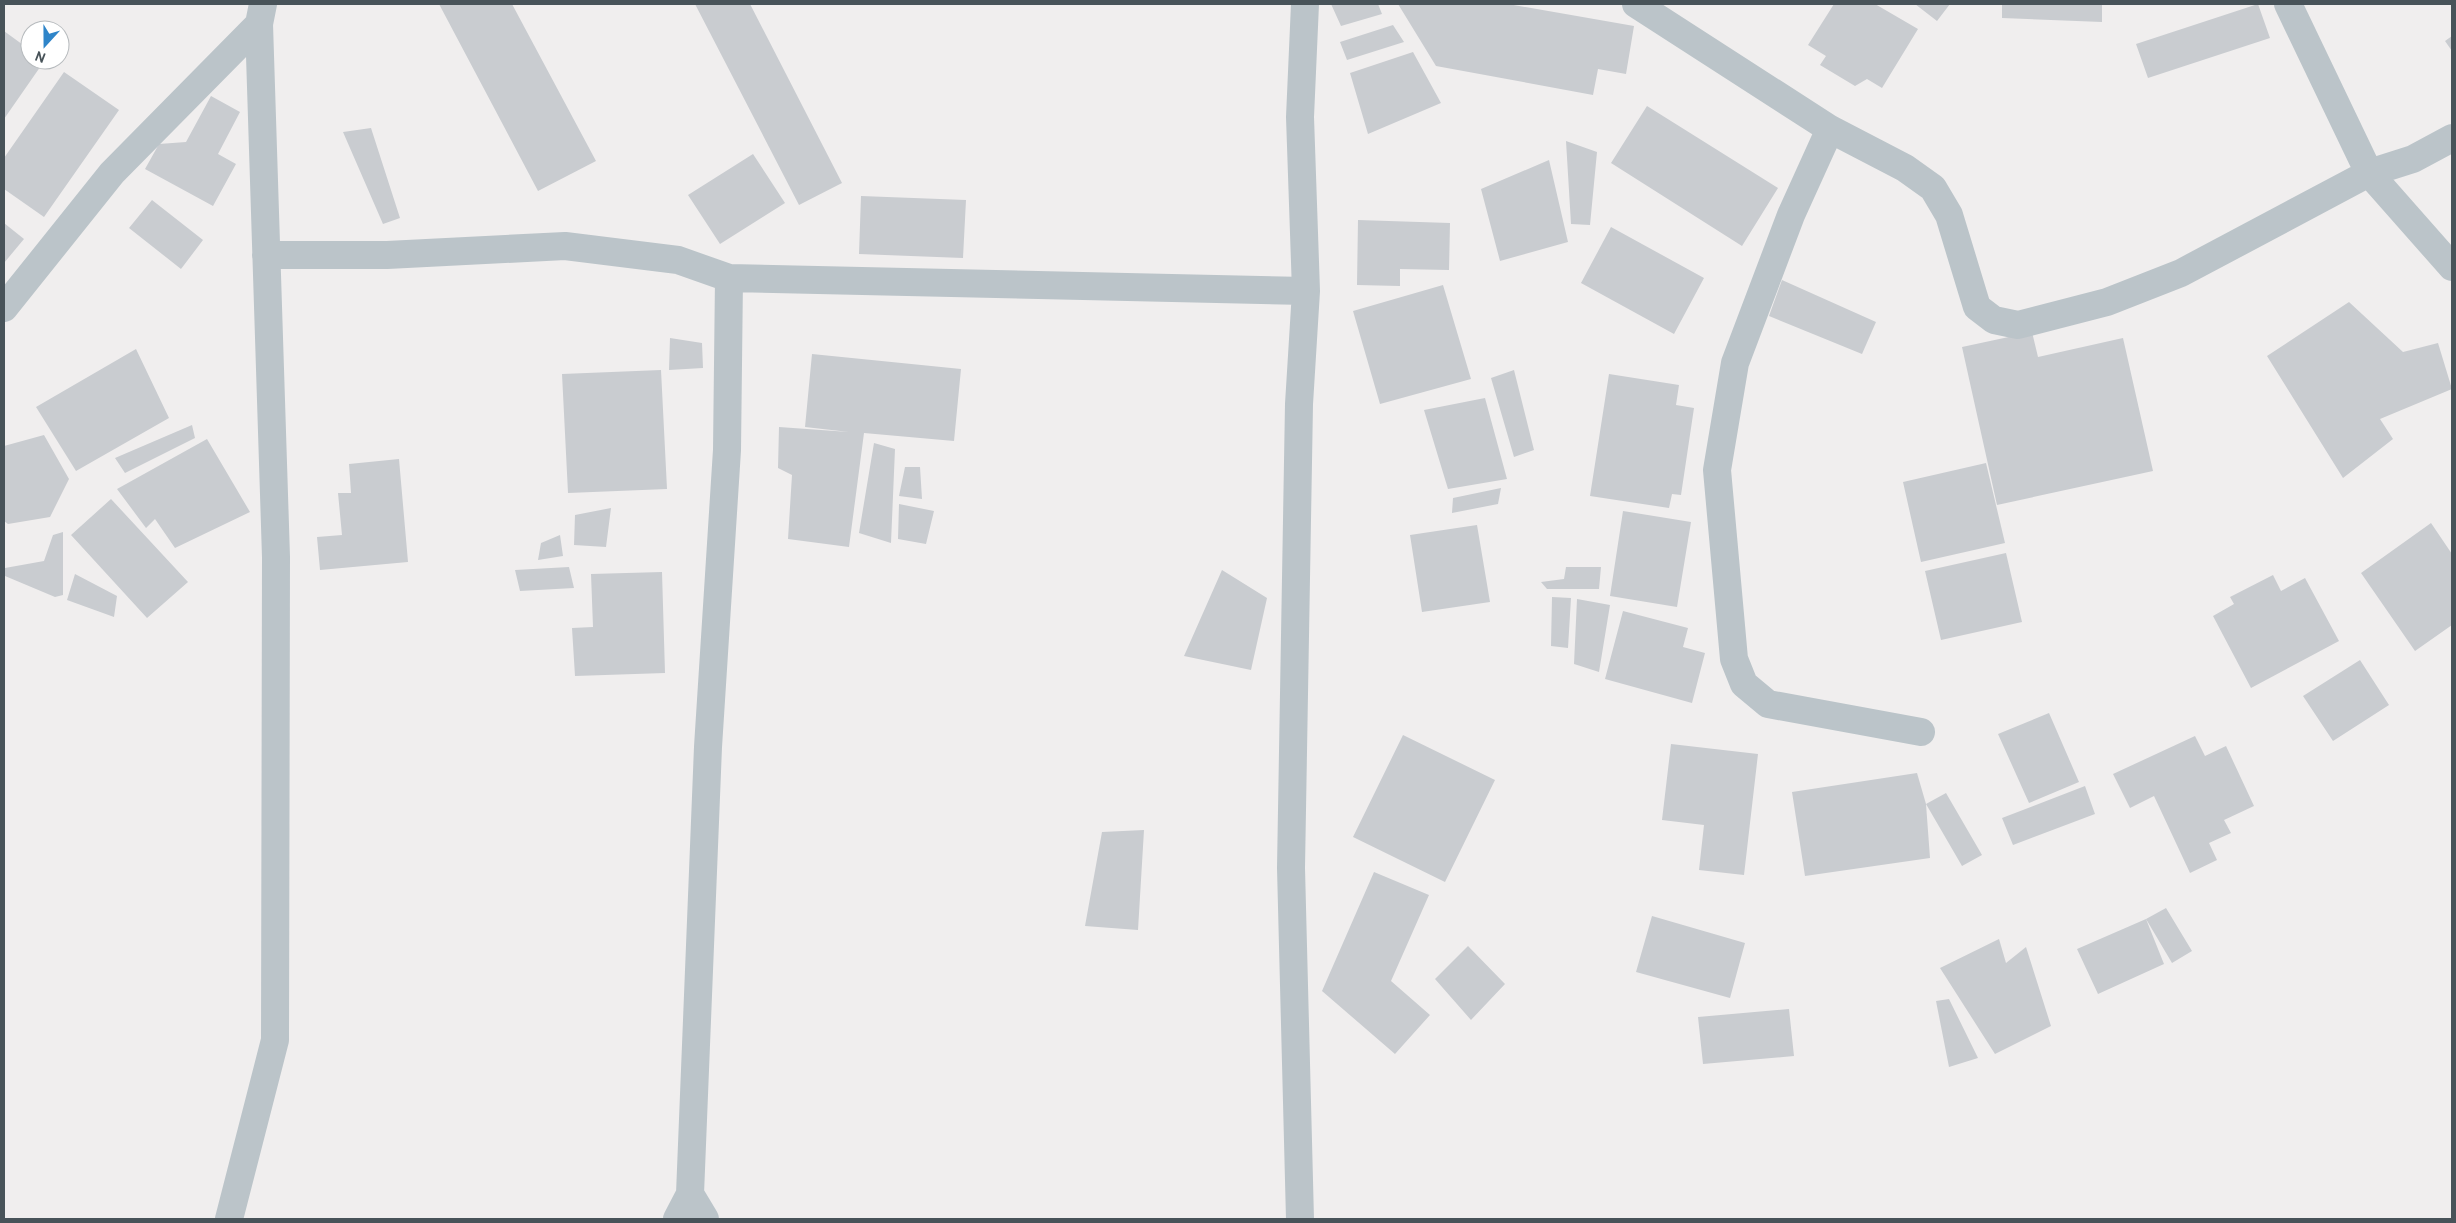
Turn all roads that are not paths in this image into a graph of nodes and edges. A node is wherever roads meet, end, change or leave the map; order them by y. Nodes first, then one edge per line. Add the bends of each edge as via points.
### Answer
1 (1304, 4) edge
2 (1636, 4) edge
3 (2288, 4) edge
4 (261, 14) edge
5 (1830, 129) junction
6 (2452, 138) edge
7 (2368, 173) junction
8 (266, 255) junction
9 (2452, 267) edge
10 (729, 278) junction
11 (1306, 291) junction
12 (4, 308) edge
13 (1921, 732) dead end
14 (690, 1194) junction
15 (228, 1219) edge
16 (677, 1219) edge
17 (705, 1219) edge
18 (1300, 1219) edge

1 - 11 street via 1300,117
2 - 5 street
3 - 7 street
4 - 8 street
4 - 12 street via 112,173
5 - 7 street via 1906,168 1933,188 1949,215 1977,307 1994,320 2018,325 2107,302 2181,273
5 - 13 street via 1791,215 1735,363 1717,470 1734,659 1744,684 1768,704
6 - 7 street via 2412,159
7 - 9 street
8 - 10 street via 387,255 565,246 678,260
8 - 15 street via 276,556 275,1040
10 - 11 street
10 - 14 street via 727,450 708,747
11 - 18 street via 1299,404 1291,868
14 - 16 street
14 - 17 street

